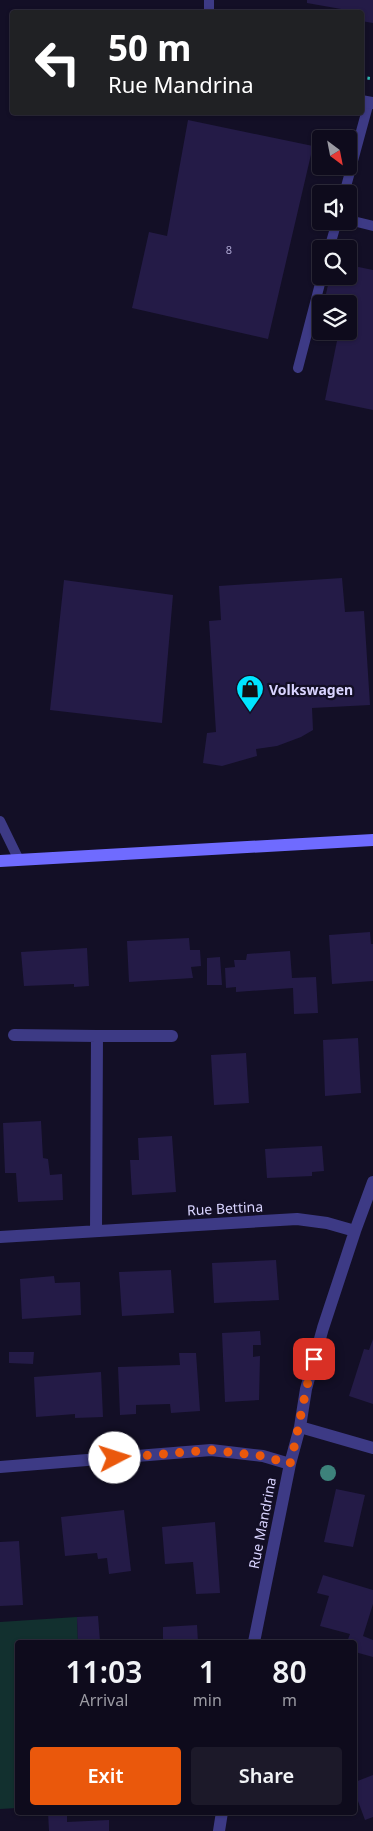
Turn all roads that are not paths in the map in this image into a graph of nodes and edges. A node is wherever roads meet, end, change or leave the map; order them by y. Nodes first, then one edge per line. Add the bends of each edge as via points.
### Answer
1 (368, 102) edge
2 (346, 185) edge
3 (357, 222) edge
4 (373, 226) edge
5 (320, 285) edge
6 (298, 368) dead end
7 (0, 821) edge
8 (373, 840) edge
9 (19, 860) junction
10 (0, 861) edge
11 (14, 1035) dead end
12 (97, 1036) junction
13 (172, 1036) dead end
14 (373, 1182) edge
15 (96, 1231) junction
16 (355, 1231) junction
17 (0, 1237) edge
18 (300, 1427) junction
19 (373, 1448) edge
20 (290, 1464) junction
21 (0, 1467) edge
22 (254, 1640) edge
23 (222, 1815) edge
24 (219, 1831) edge

1 - 2 lane
3 - 4 lane
5 - 6 lane
7 - 9 lane
8 - 9 main road
9 - 10 main road
11 - 12 street
12 - 13 street
12 - 15 street
14 - 16 street, Rue Mandrina
15 - 16 street, Rue Bettina via 297,1219 327,1222
15 - 17 street, Rue Bettina
16 - 18 street, Rue Mandrina via 323,1328 306,1389
18 - 19 street
18 - 20 street, Rue Mandrina
20 - 21 street via 263,1456 211,1450
20 - 22 street, Rue Mandrina
23 - 24 street

